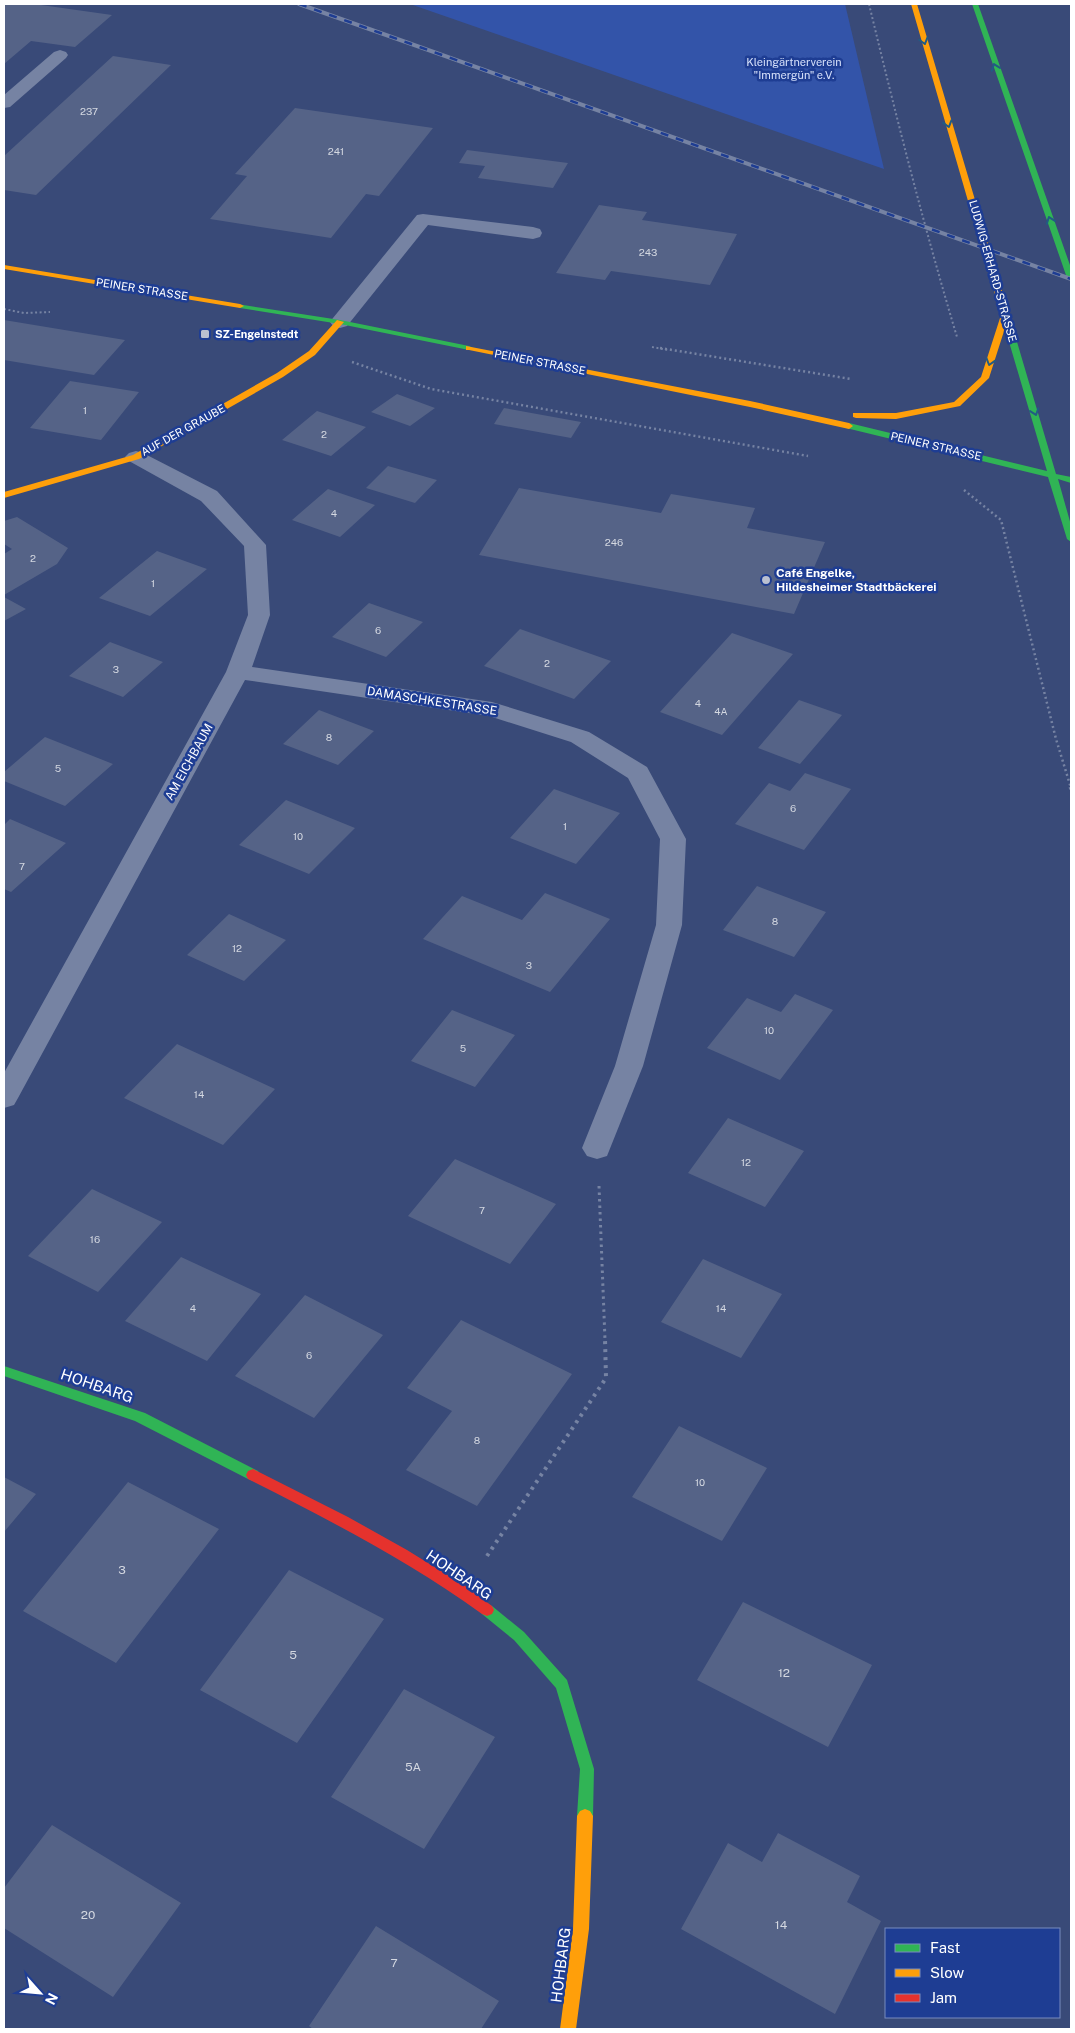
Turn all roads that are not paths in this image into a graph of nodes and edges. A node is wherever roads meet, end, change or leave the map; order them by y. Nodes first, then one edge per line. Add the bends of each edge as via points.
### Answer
1 (914, 4) edge
2 (975, 4) edge
3 (60, 55) dead end
4 (4, 103) edge
5 (533, 233) dead end
6 (4, 267) edge
7 (1071, 278) edge
8 (1005, 315) junction
9 (340, 322) junction
10 (798, 414) junction
11 (136, 457) junction
12 (1053, 475) junction
13 (1071, 480) edge
14 (4, 495) edge
15 (1071, 539) edge
16 (238, 672) junction
17 (4, 1098) edge
18 (597, 1148) road end
19 (4, 1371) edge
20 (568, 2029) edge

1 -> 8 main road, LUDWIG-ERHARD-STRASSE
7 -> 2 main road
3 - 4 street
5 - 9 street via 422,219
6 - 9 main road, PEINER STRASSE
8 -> 10 main road via 985,378 957,404 896,416
8 -> 12 main road, LUDWIG-ERHARD-STRASSE
9 - 10 main road, PEINER STRASSE
9 - 11 main road, AUF DER GRAUBE via 312,353 280,375
10 - 12 main road, PEINER STRASSE
11 - 14 main road, AUF DER GRAUBE
11 - 16 street, AM EICHBAUM via 209,496 254,545 259,615
12 - 13 main road, PEINER STRASSE
12 - 15 main road, LUDWIG-ERHARD-STRASSE
16 - 17 street, AM EICHBAUM
16 - 18 street, DAMASCHKESTRASSE via 492,708 580,737 638,772 673,839 669,925 629,1066
19 - 20 main road, HOHBARG via 140,1417 370,1536 463,1592 519,1636 562,1686 588,1769 581,1930

